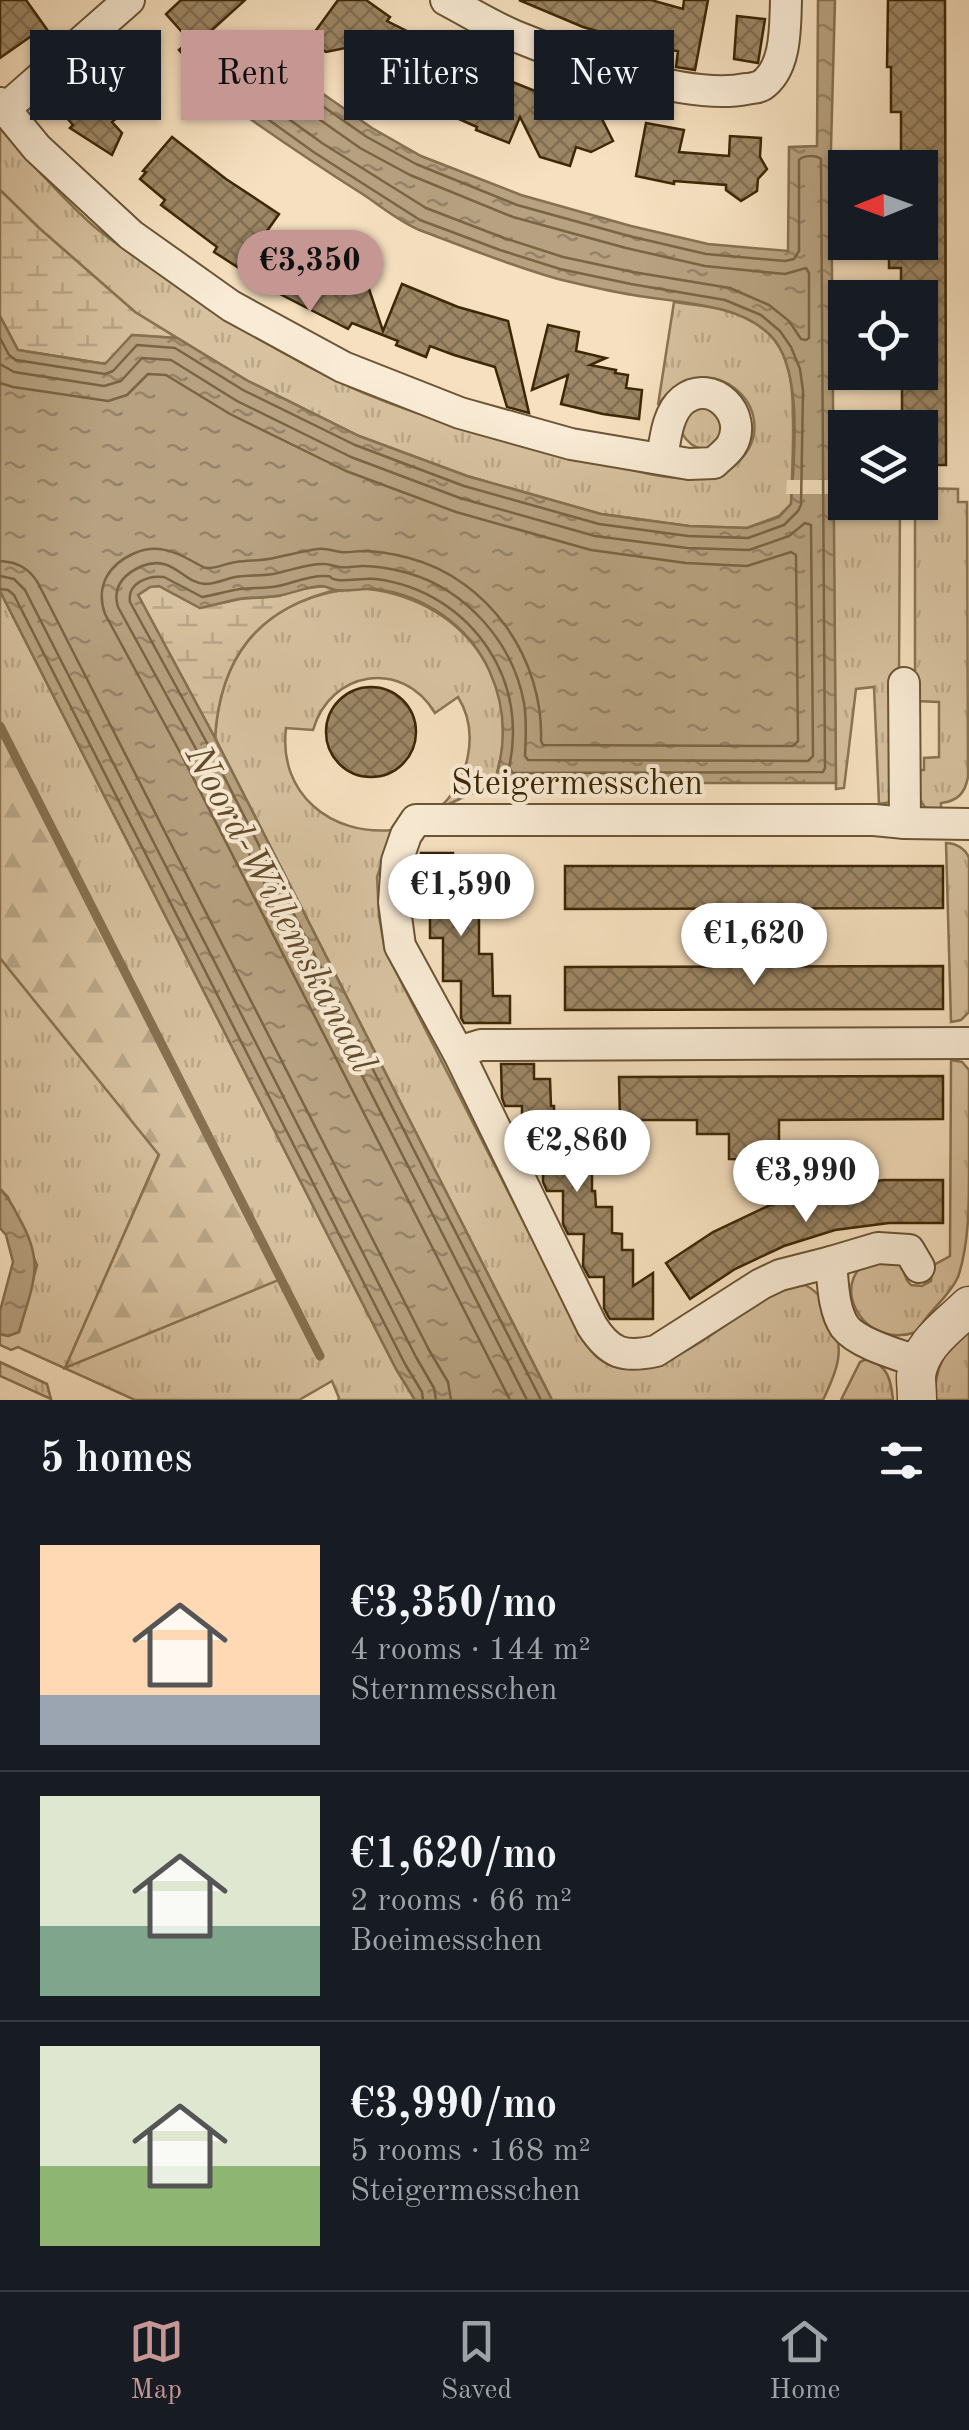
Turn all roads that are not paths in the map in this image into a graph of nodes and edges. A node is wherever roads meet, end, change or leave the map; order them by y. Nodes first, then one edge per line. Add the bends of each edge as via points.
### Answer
1 (130, 0) edge
2 (446, 0) edge
3 (786, 0) edge
4 (3, 105) edge
5 (662, 459) dead end
6 (904, 683) dead end
7 (904, 823) junction
8 (969, 824) edge
9 (969, 1043) edge
10 (458, 1052) junction
11 (831, 1262) junction
12 (919, 1267) dead end
13 (969, 1306) edge
14 (920, 1362) junction
15 (917, 1400) edge

1 - 4 street
2 - 3 street via 584,62 727,93 760,86 777,66
4 - 5 street via 36,148 131,235 231,306 342,366 460,412 571,444
6 - 7 street
7 - 8 street, Steigermesschen
7 - 10 street, Steigermesschen via 416,820 397,861 400,946
9 - 10 street via 481,1045
10 - 11 street, Steigermesschen via 592,1326 618,1353 656,1351 761,1284
11 - 12 street, Steigermesschen via 878,1248 909,1250
11 - 14 street via 844,1326 857,1338
13 - 14 street via 934,1337
14 - 15 street

